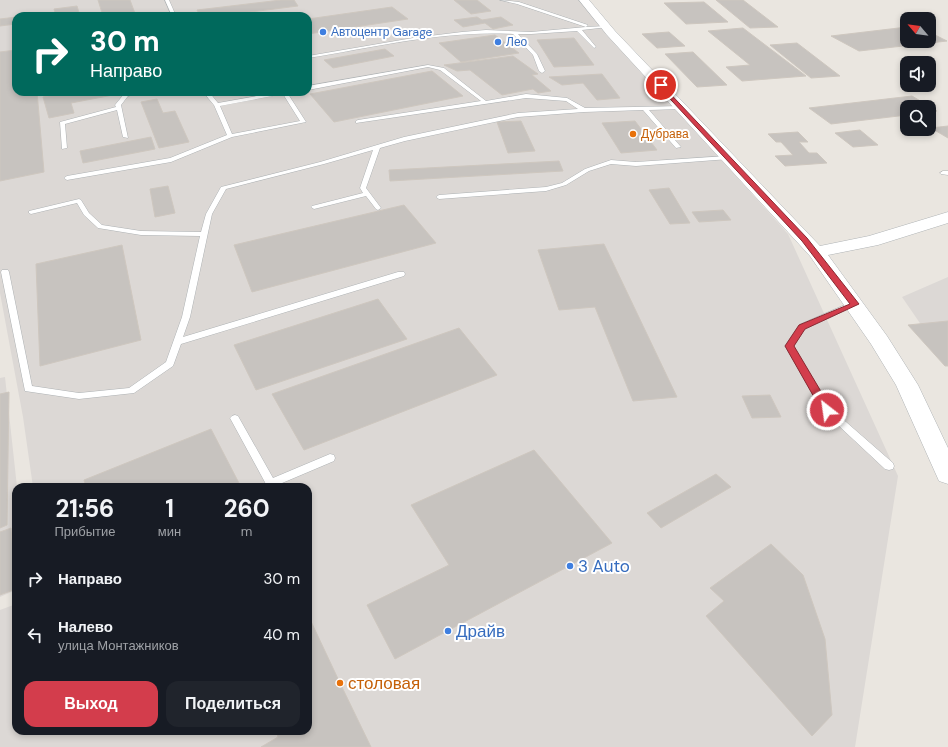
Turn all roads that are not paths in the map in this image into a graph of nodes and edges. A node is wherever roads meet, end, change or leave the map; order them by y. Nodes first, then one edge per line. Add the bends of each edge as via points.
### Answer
1 (167, 0) edge
2 (502, 0) edge
3 (584, 0) edge
4 (172, 12) edge
5 (599, 27) junction
6 (578, 28) junction
7 (515, 33) junction
8 (594, 47) dead end
9 (312, 56) edge
10 (542, 71) dead end
11 (312, 87) edge
12 (125, 96) edge
13 (209, 96) edge
14 (265, 96) edge
15 (288, 96) edge
16 (486, 103) junction
17 (217, 105) junction
18 (681, 107) junction
19 (119, 108) junction
20 (645, 109) junction
21 (584, 110) junction
22 (358, 122) dead end
23 (230, 136) junction
24 (126, 137) dead end
25 (678, 146) dead end
26 (377, 147) junction
27 (64, 148) dead end
28 (727, 158) junction
29 (67, 178) dead end
30 (368, 194) junction
31 (439, 197) dead end
32 (314, 207) dead end
33 (378, 208) dead end
34 (31, 212) dead end
35 (948, 217) edge
36 (205, 234) junction
37 (816, 252) junction
38 (5, 272) dead end
39 (401, 274) dead end
40 (855, 304) junction
41 (177, 342) junction
42 (235, 418) dead end
43 (330, 458) dead end
44 (889, 466) dead end
45 (948, 474) edge
46 (271, 483) edge
47 (276, 483) edge

1 - 4 lane
2 - 5 lane
3 - 5 main road
5 - 6 lane
5 - 18 main road
6 - 7 lane
6 - 8 lane
7 - 9 lane via 462,33
7 - 10 lane via 535,55
11 - 16 lane via 428,66 442,69
12 - 19 lane via 118,105
13 - 17 lane
14 - 17 lane
15 - 23 lane via 303,122
16 - 21 lane via 526,96 567,100
16 - 22 lane
17 - 23 lane
18 - 20 lane
18 - 28 main road
19 - 24 lane
19 - 27 lane via 62,123
20 - 21 lane
20 - 25 lane
21 - 26 lane via 518,114
23 - 29 lane via 171,160
26 - 30 lane via 363,188
26 - 36 lane via 223,188 210,214
28 - 31 lane via 636,164 611,162 587,170 564,184 546,189
28 - 37 main road
30 - 32 lane
30 - 33 lane
34 - 36 lane via 79,201 86,214 100,227 141,233
35 - 37 main road via 872,241
36 - 41 lane via 186,317
37 - 40 main road
38 - 41 lane via 28,389 79,396 131,391 170,364
39 - 41 lane
40 - 44 lane via 802,327 790,346 827,410
40 - 45 main road via 907,385
42 - 46 lane
43 - 47 lane

